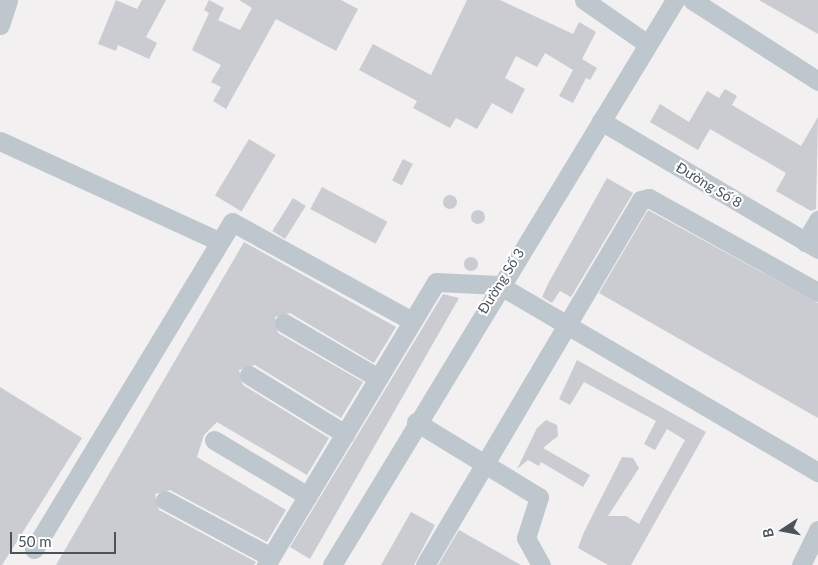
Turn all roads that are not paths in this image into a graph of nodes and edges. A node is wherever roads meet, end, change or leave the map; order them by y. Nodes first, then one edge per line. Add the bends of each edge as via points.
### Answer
1 (8, 0) edge
2 (584, 0) edge
3 (675, 0) edge
4 (692, 0) edge
5 (0, 24) edge
6 (646, 43) junction
7 (818, 81) edge
8 (601, 121) junction
9 (0, 141) edge
10 (818, 220) edge
11 (218, 240) junction
12 (812, 245) edge
13 (499, 285) junction
14 (818, 292) edge
15 (412, 321) junction
16 (284, 323) dead end
17 (566, 327) junction
18 (249, 375) dead end
19 (378, 378) junction
20 (416, 422) junction
21 (345, 434) junction
22 (214, 440) dead end
23 (484, 464) junction
24 (818, 472) edge
25 (308, 496) junction
26 (165, 500) dead end
27 (818, 530) edge
28 (34, 550) dead end
29 (269, 561) edge
30 (332, 565) edge
31 (425, 565) edge
32 (541, 565) edge
33 (801, 565) edge

1 - 5 street
2 - 6 street
3 - 6 street, Đường Số 3
4 - 7 street
6 - 8 street, Đường Số 3
8 - 12 street, Đường Số 8
8 - 13 street, Đường Số 3
9 - 11 street
10 - 12 street
11 - 15 street via 232,222
11 - 28 street
13 - 15 street via 436,282
13 - 17 street
13 - 20 street, Đường Số 3
14 - 17 street via 648,198 637,204
15 - 19 street
16 - 19 street
17 - 23 street
17 - 24 street
18 - 21 street
19 - 21 street
20 - 23 street
20 - 30 street, Đường Số 3
21 - 25 street
22 - 25 street
23 - 31 street
23 - 32 street via 539,496 526,538
25 - 29 street
26 - 29 street
27 - 33 street

